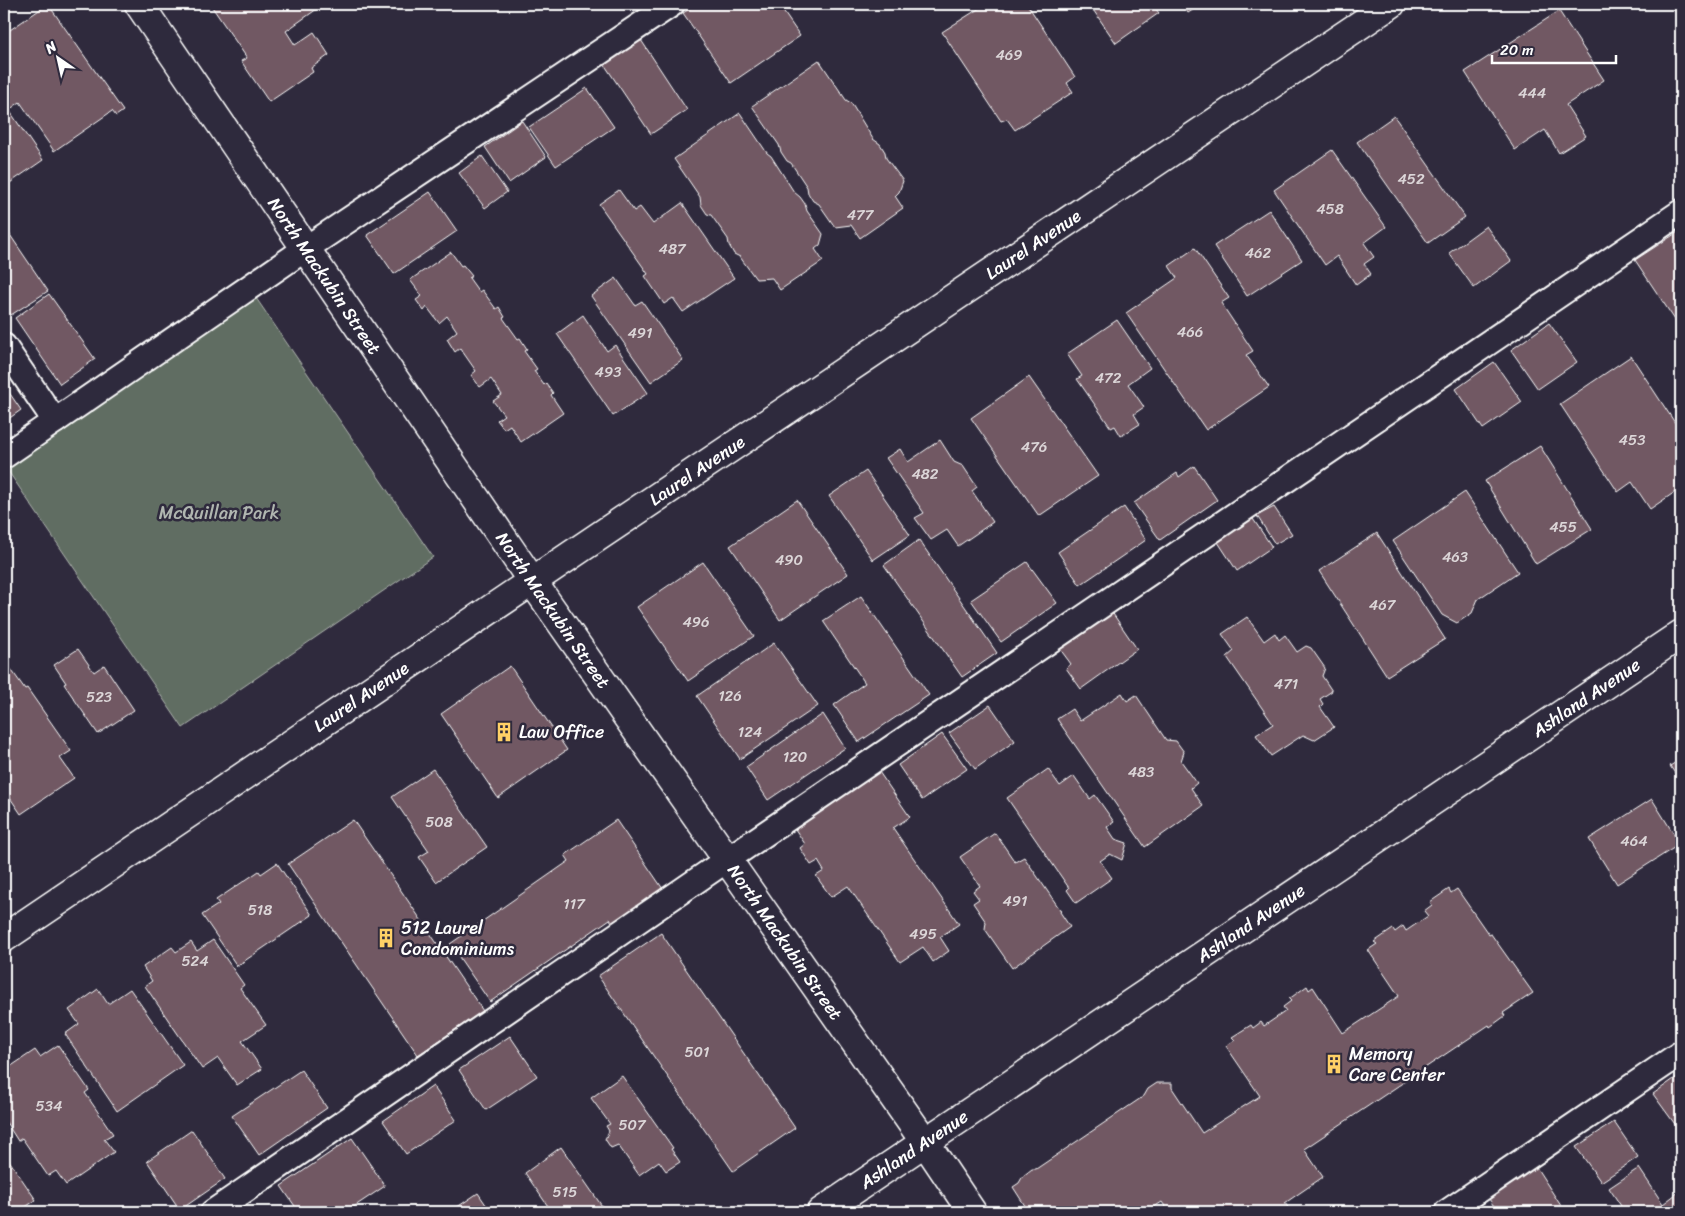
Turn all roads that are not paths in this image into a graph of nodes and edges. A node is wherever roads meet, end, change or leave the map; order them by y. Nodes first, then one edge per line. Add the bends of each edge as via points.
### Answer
1 (140, 4) edge
2 (672, 4) edge
3 (1390, 4) edge
4 (1681, 212) edge
5 (305, 249) junction
6 (4, 346) edge
7 (55, 421) junction
8 (4, 456) edge
9 (532, 581) junction
10 (1681, 634) edge
11 (728, 858) junction
12 (4, 938) edge
13 (1681, 1053) edge
14 (925, 1142) junction
15 (213, 1212) edge
16 (821, 1212) edge
17 (972, 1212) edge
18 (1446, 1212) edge

1 - 5 street, North Mackubin Street
2 - 5 lane
3 - 9 street, Laurel Avenue
4 - 11 lane
5 - 7 lane
5 - 9 street, North Mackubin Street
6 - 7 lane
7 - 8 lane
9 - 11 street, North Mackubin Street
9 - 12 street, Laurel Avenue
10 - 14 street, Ashland Avenue
11 - 14 street, North Mackubin Street
11 - 15 lane
13 - 18 lane
14 - 16 street, Ashland Avenue
14 - 17 street, North Mackubin Street

